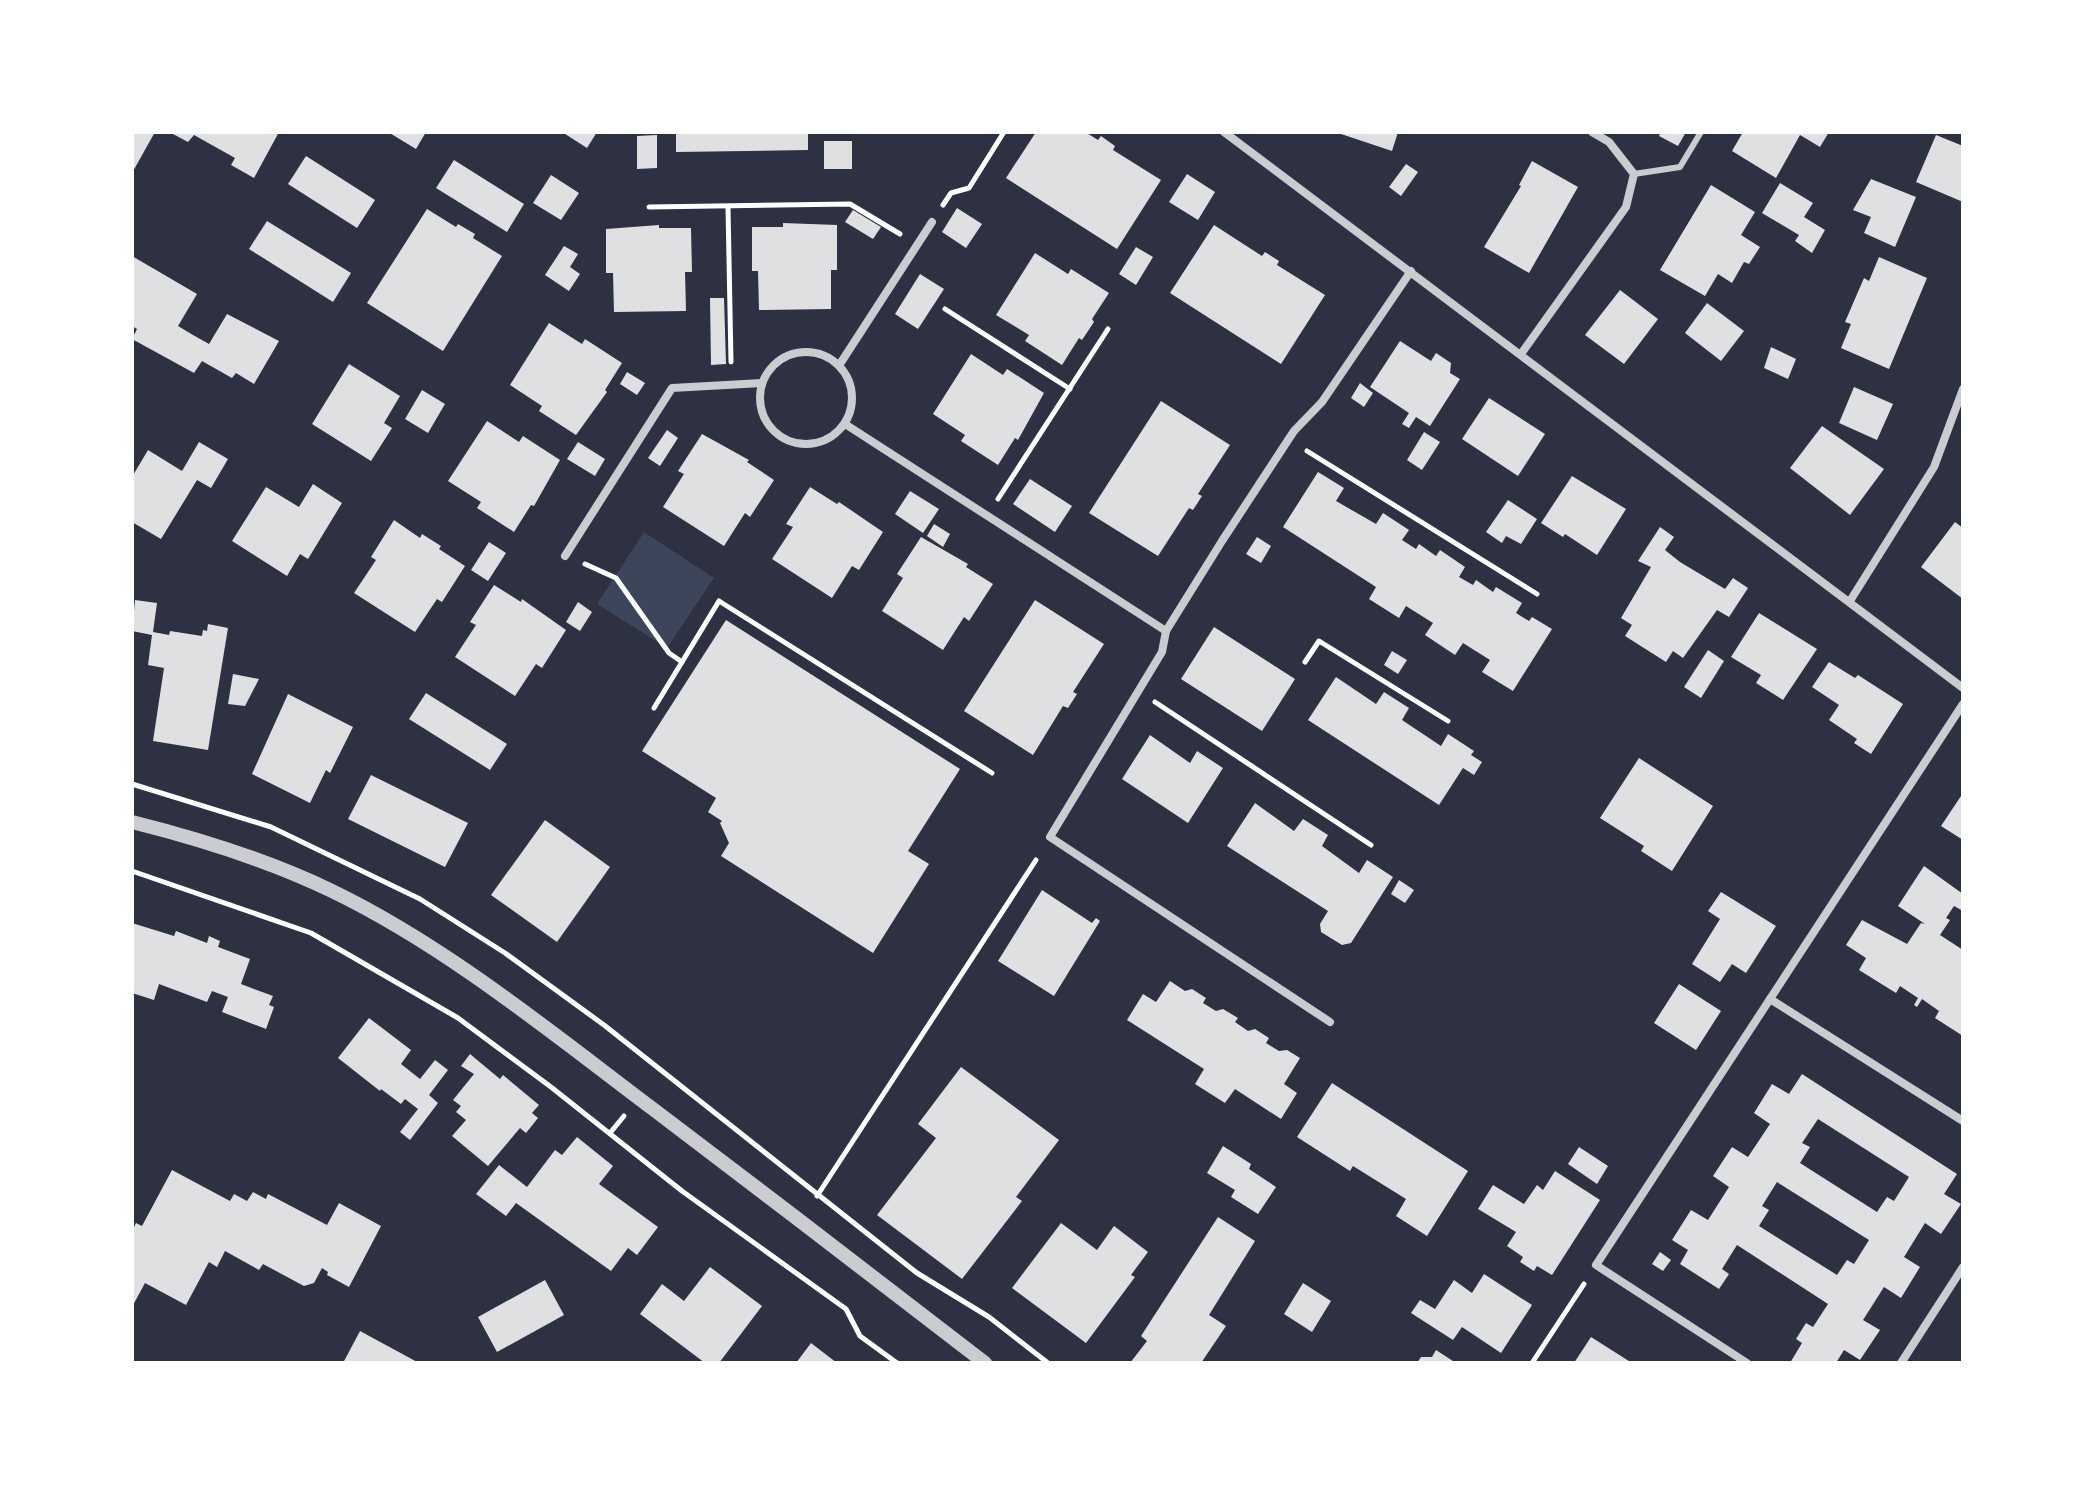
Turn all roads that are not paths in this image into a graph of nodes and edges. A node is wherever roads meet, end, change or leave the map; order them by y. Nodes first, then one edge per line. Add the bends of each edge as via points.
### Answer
1 (1224, 132) edge
2 (1592, 132) edge
3 (1701, 132) edge
4 (1634, 174) junction
5 (932, 222) road end
6 (1411, 271) junction
7 (1521, 354) junction
8 (840, 364) junction
9 (762, 383) junction
10 (1963, 389) edge
11 (845, 424) junction
12 (565, 556) road end
13 (1850, 601) junction
14 (1166, 631) junction
15 (1963, 688) edge
16 (1963, 704) edge
17 (132, 822) edge
18 (1770, 999) junction
19 (1330, 1022) dead end
20 (1963, 1121) edge
21 (1963, 1267) edge
22 (985, 1363) edge
23 (1747, 1363) edge
24 (1901, 1363) edge

1 - 6 street
2 - 4 street via 1609,142
3 - 4 lane via 1680,167
4 - 7 street via 1626,207
5 - 8 street
6 - 7 street
6 - 14 street via 1322,402 1288,440
7 - 13 street
8 - 9 street via 821,354 788,355 773,365
8 - 11 street via 853,401
9 - 11 street via 763,419 796,445 828,440
9 - 12 street via 672,388
10 - 13 street via 1934,467
11 - 14 street
13 - 15 street
14 - 19 street via 1162,652 1050,837
16 - 18 street
17 - 22 street via 205,840 332,891 411,936 582,1055
18 - 20 street
18 - 23 street via 1596,1265
21 - 24 street

